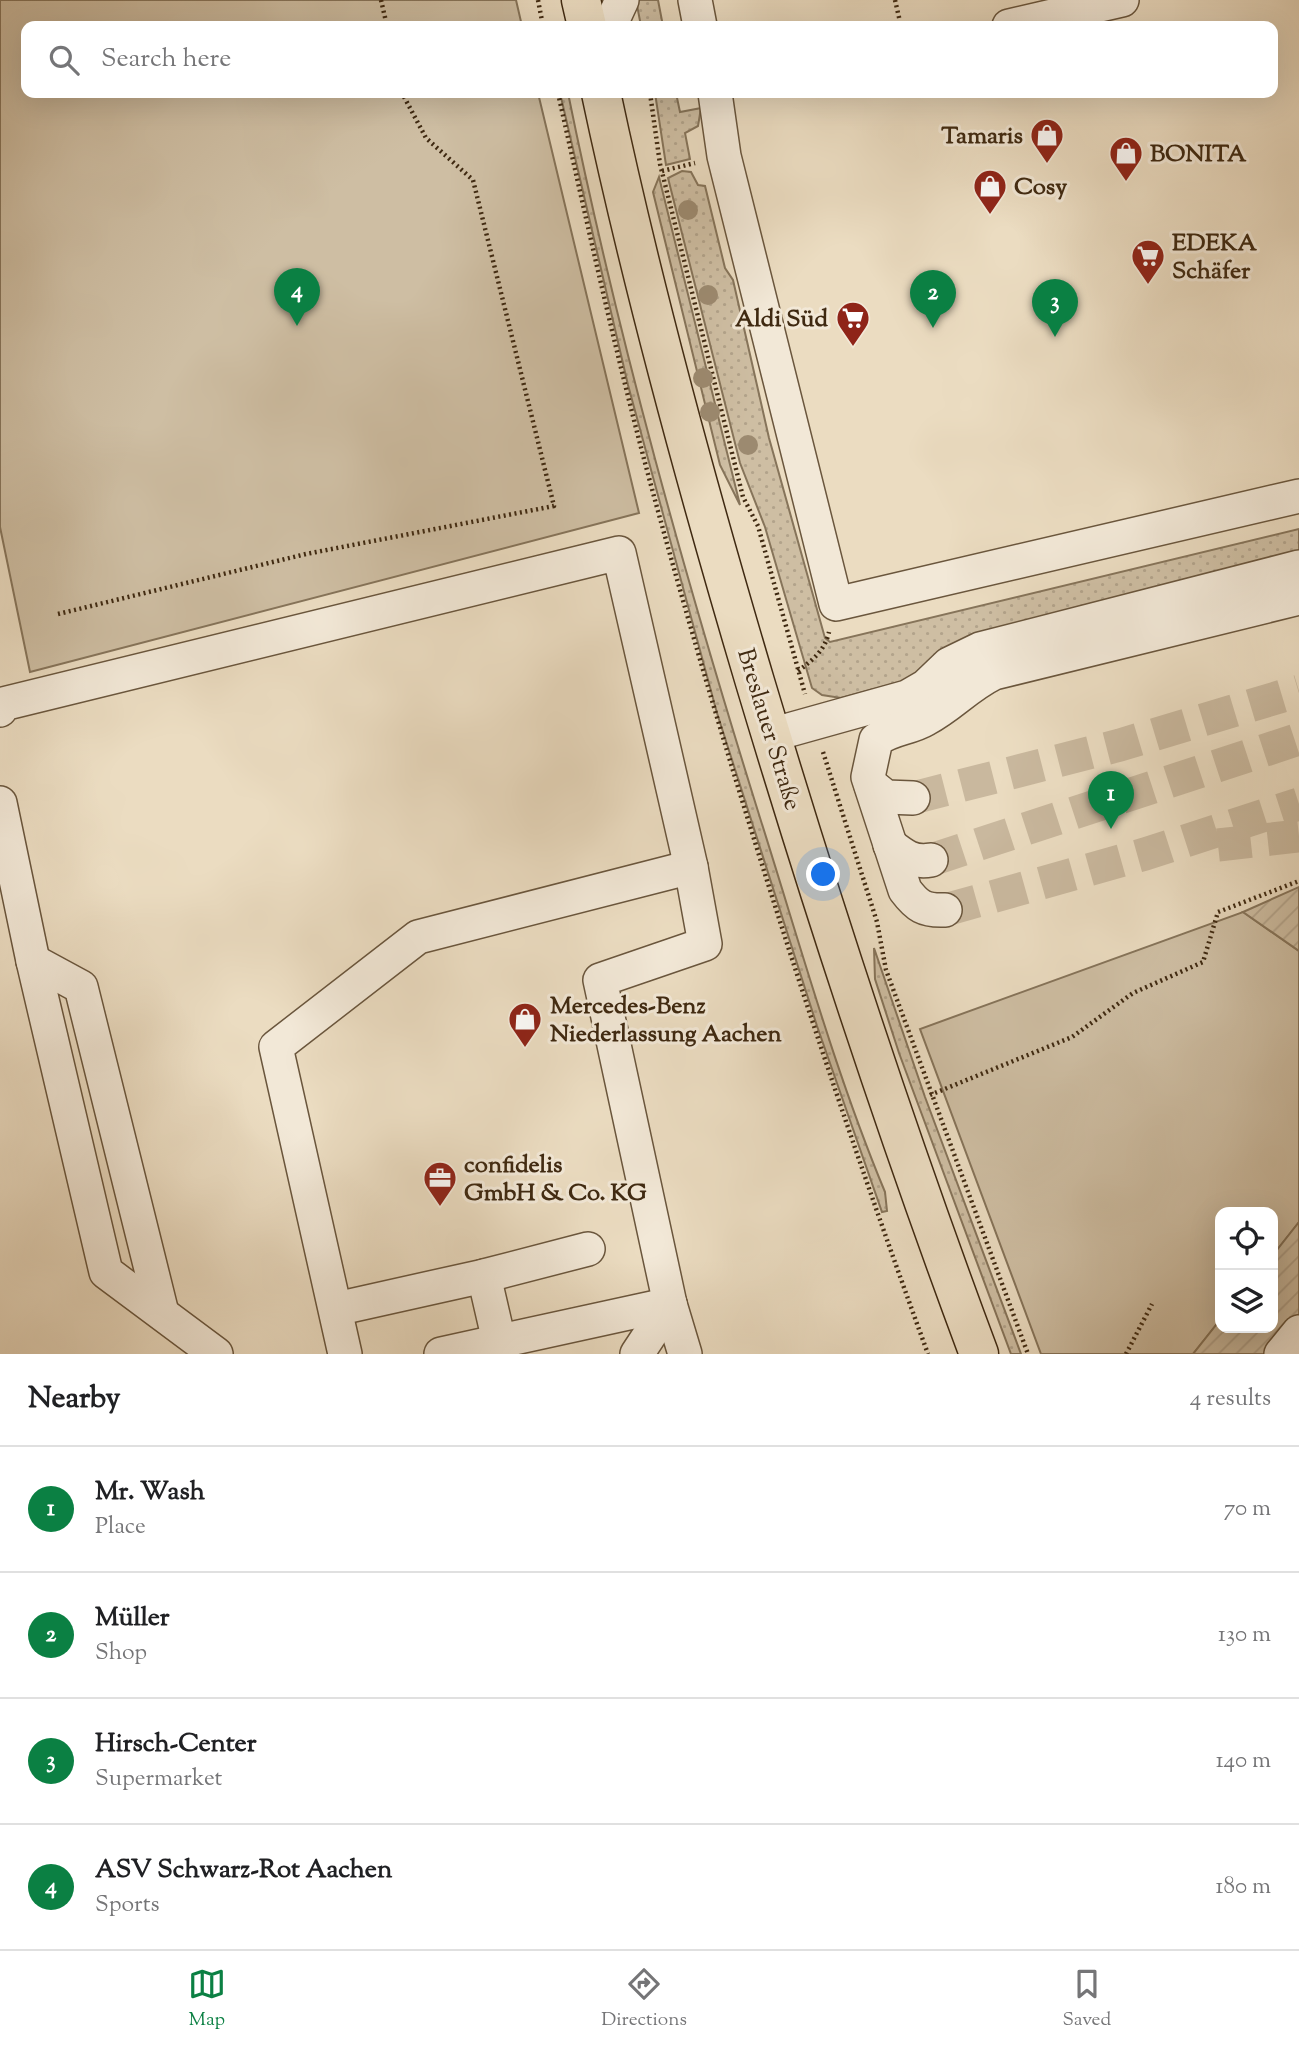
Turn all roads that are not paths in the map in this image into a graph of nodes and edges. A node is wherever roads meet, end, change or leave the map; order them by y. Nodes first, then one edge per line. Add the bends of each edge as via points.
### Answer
1 (581, 0) edge
2 (622, 0) edge
3 (695, 0) edge
4 (1104, 2) edge
5 (586, 21) edge
6 (612, 21) edge
7 (699, 21) edge
8 (1029, 21) edge
9 (602, 98) edge
10 (718, 98) edge
11 (1299, 496) edge
12 (1299, 567) edge
13 (1299, 598) edge
14 (0, 710) edge
15 (771, 735) junction
16 (871, 785) junction
17 (914, 798) tunnel mouth
18 (0, 803) edge
19 (890, 845) junction
20 (931, 860) tunnel mouth
21 (691, 867) junction
22 (945, 910) tunnel mouth
23 (33, 961) junction
24 (588, 1249) dead end
25 (484, 1276) junction
26 (670, 1304) junction
27 (336, 1308) junction
28 (162, 1313) junction
29 (1299, 1332) edge
30 (501, 1347) edge
31 (216, 1354) edge
32 (345, 1354) edge
33 (441, 1354) edge
34 (637, 1354) edge
35 (685, 1354) edge
36 (978, 1354) edge
37 (1281, 1354) edge

1 - 5 main road
2 - 6 lane
3 - 7 lane
4 - 8 lane
9 - 15 main road, Breslauer Straße via 700,499
10 - 11 lane via 724,156 836,604
12 - 15 lane via 980,649 949,664 907,697
13 - 16 lane via 994,673 967,687 926,720 889,730 876,740 869,760
14 - 21 lane via 3,704 619,553
15 - 36 main road, Breslauer Straße via 908,1164
16 - 17 lane via 886,797
16 - 19 lane
18 - 23 lane
19 - 20 lane via 909,859
19 - 22 lane via 905,890 916,905 928,911
21 - 26 lane via 705,944 600,981
21 - 27 lane via 418,937 276,1047
23 - 28 lane via 106,1272
23 - 28 lane via 81,986
24 - 25 lane
25 - 27 lane
25 - 30 lane
26 - 30 lane
26 - 34 lane
26 - 35 lane
27 - 32 lane
28 - 31 lane
29 - 37 lane
30 - 33 lane

